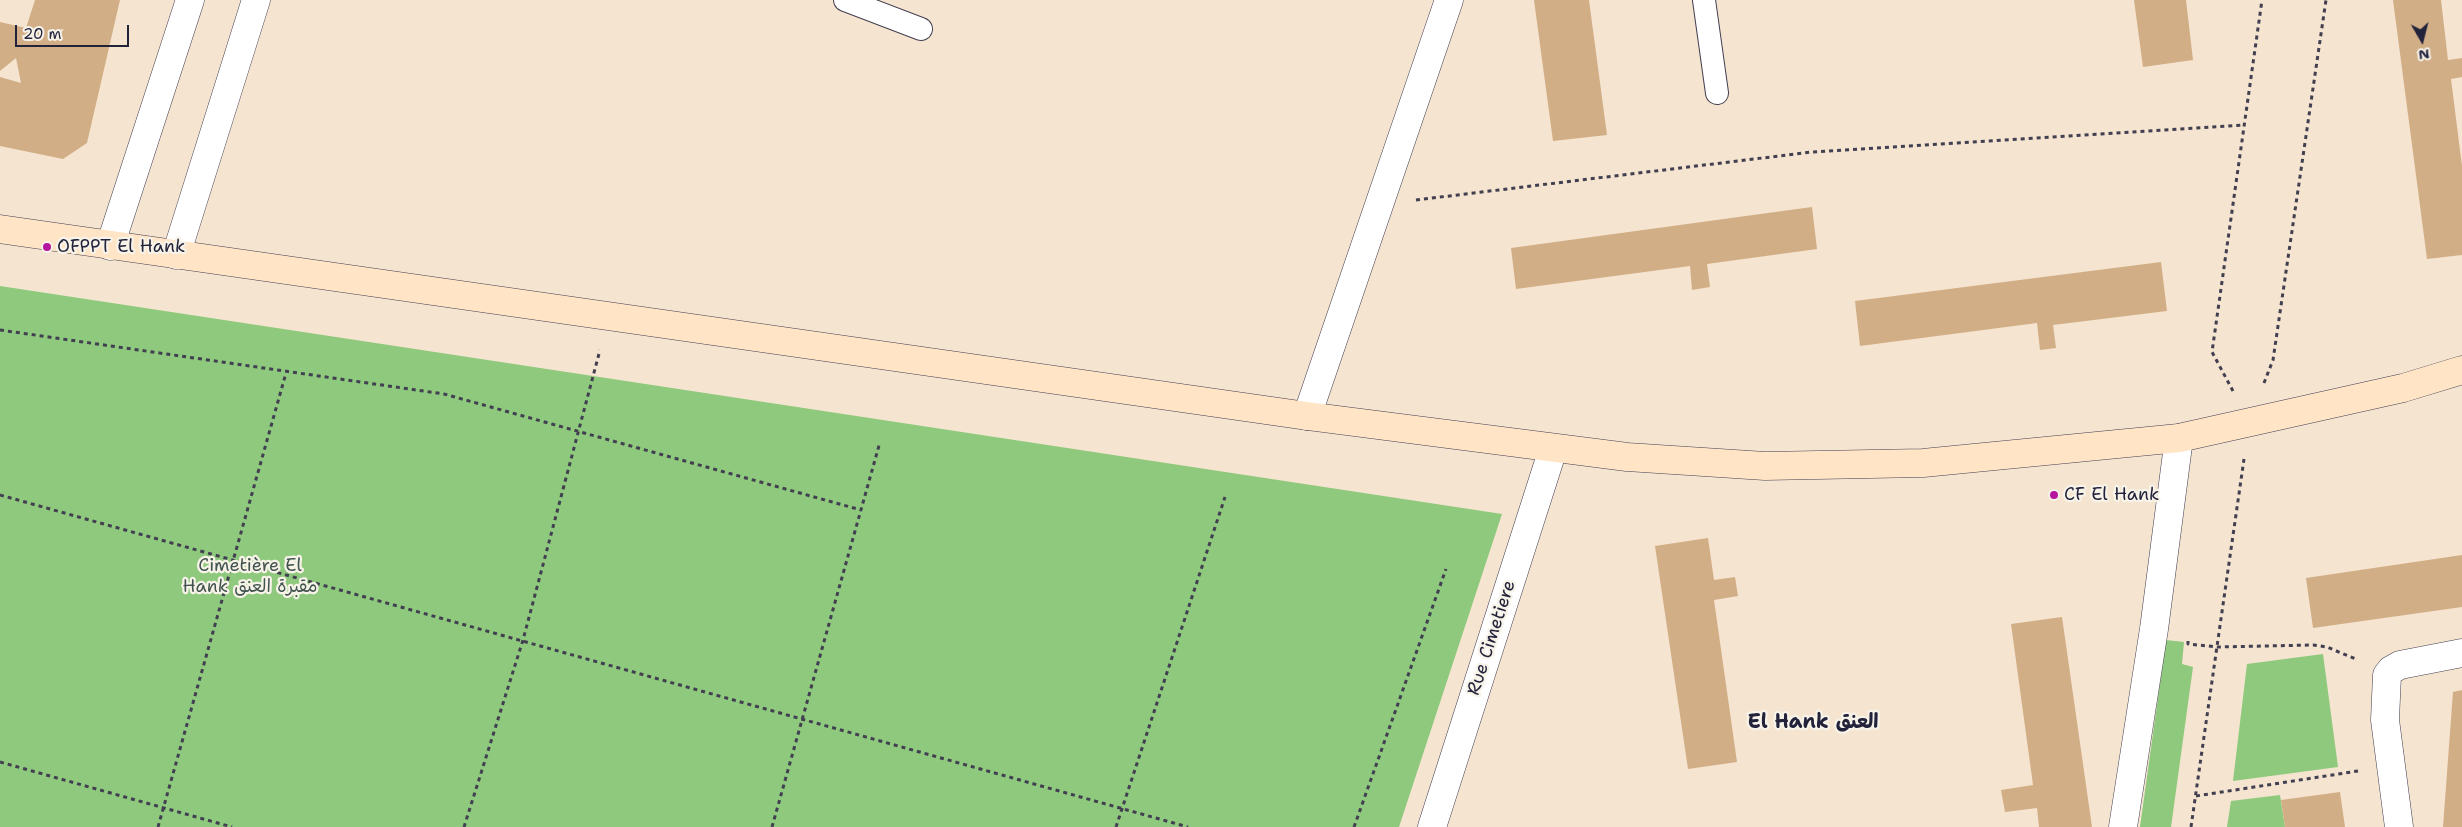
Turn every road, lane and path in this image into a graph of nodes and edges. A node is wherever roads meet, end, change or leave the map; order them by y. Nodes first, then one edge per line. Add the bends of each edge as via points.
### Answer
1 (190, 0) edge
2 (256, 0) edge
3 (845, 0) edge
4 (1449, 0) edge
5 (1704, 0) edge
6 (2262, 0) edge
7 (2326, 0) edge
8 (921, 29) dead end
9 (1717, 93) dead end
10 (2244, 125) junction
11 (1379, 205) junction
12 (0, 229) edge
13 (110, 246) junction
14 (176, 255) junction
15 (609, 318) junction
16 (0, 330) edge
17 (2462, 370) edge
18 (286, 373) junction
19 (1307, 416) junction
20 (2250, 422) junction
21 (578, 432) junction
22 (2179, 438) junction
23 (880, 442) dead end
24 (1553, 449) junction
25 (0, 495) edge
26 (1226, 497) dead end
27 (861, 510) junction
28 (232, 559) junction
29 (1446, 569) dead end
30 (2154, 629) junction
31 (523, 640) junction
32 (2218, 646) junction
33 (2462, 653) edge
34 (2388, 672) junction
35 (802, 719) junction
36 (0, 762) edge
37 (2391, 766) junction
38 (2196, 796) junction
39 (163, 808) junction
40 (1122, 809) junction
41 (158, 827) edge
42 (232, 827) edge
43 (464, 827) edge
44 (772, 827) edge
45 (1116, 827) edge
46 (1188, 827) edge
47 (1354, 827) edge
48 (1432, 827) edge
49 (2123, 827) edge
50 (2191, 827) edge
51 (2399, 827) edge

1 - 13 street
2 - 14 street
3 - 8 lane
4 - 11 street
5 - 9 lane
6 - 10 path
7 - 20 path via 2273,360
10 - 11 path via 1812,152
10 - 20 path via 2212,352
11 - 19 street
12 - 13 street
13 - 14 street
14 - 15 street
15 - 19 street
15 - 21 path
16 - 18 path
17 - 20 street via 2403,388
18 - 21 path via 444,394
18 - 28 path
19 - 24 street
20 - 22 street
20 - 32 path
21 - 27 path
21 - 31 path
22 - 24 street via 1923,463 1775,466
22 - 30 street
23 - 27 path
24 - 48 street, Rue Cimetiere
25 - 28 path
26 - 40 path
27 - 35 path
28 - 31 path
28 - 39 path
29 - 47 path
30 - 32 path via 2190,634 2188,644
30 - 49 street
31 - 35 path
31 - 43 path
32 - 34 path via 2313,645 2340,652
32 - 38 path
33 - 34 street via 2400,665
34 - 37 street via 2385,720
35 - 40 path
35 - 44 path
36 - 39 path
37 - 38 path
37 - 51 street
38 - 50 path
39 - 41 path
39 - 42 path
40 - 45 path
40 - 46 path

